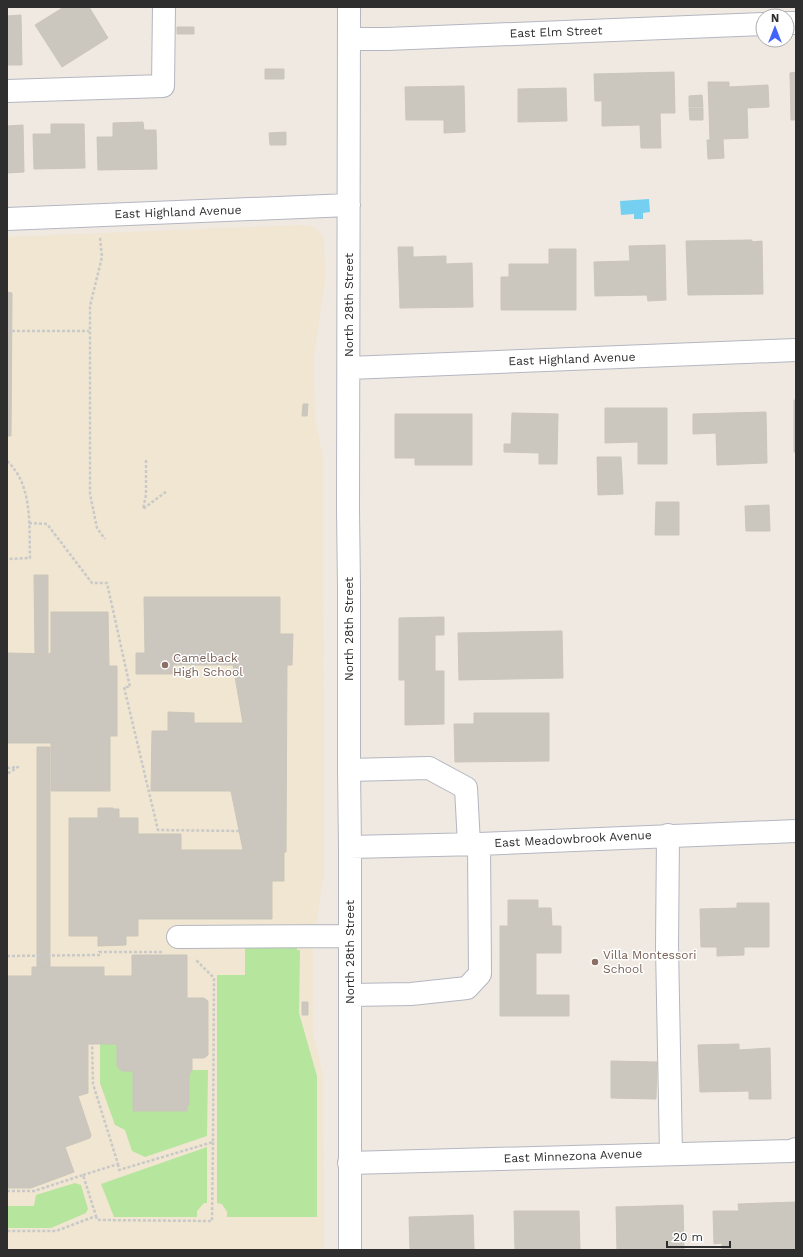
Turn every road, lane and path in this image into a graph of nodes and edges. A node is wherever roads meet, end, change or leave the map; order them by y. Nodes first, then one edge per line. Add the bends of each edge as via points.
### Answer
1 (164, 7) edge
2 (349, 7) edge
3 (755, 24) edge
4 (350, 39) junction
5 (7, 91) edge
6 (349, 205) junction
7 (7, 219) edge
8 (100, 238) dead end
9 (12, 331) dead end
10 (89, 331) junction
11 (796, 350) edge
12 (349, 368) junction
13 (146, 460) dead end
14 (7, 461) edge
15 (167, 491) dead end
16 (29, 523) junction
17 (105, 539) dead end
18 (7, 559) edge
19 (7, 768) edge
20 (349, 770) junction
21 (7, 774) edge
22 (240, 831) dead end
23 (796, 831) edge
24 (668, 835) junction
25 (474, 844) junction
26 (350, 847) junction
27 (350, 936) junction
28 (172, 944) joint
29 (7, 956) edge
30 (194, 957) dead end
31 (350, 995) junction
32 (92, 1044) dead end
33 (213, 1142) junction
34 (796, 1149) edge
35 (670, 1154) junction
36 (350, 1163) junction
37 (118, 1164) junction
38 (83, 1175) junction
39 (7, 1191) edge
40 (96, 1216) junction
41 (7, 1231) edge
42 (350, 1250) edge

1 - 5 street via 163,86
2 - 4 street, North 28th Street
3 - 4 street, East Elm Street
4 - 6 street, North 28th Street
6 - 7 street, East Highland Avenue
6 - 12 street, North 28th Street
8 - 10 path via 102,257 90,306
9 - 10 path
10 - 17 path via 90,494 97,528
11 - 12 street, East Highland Avenue
12 - 20 street, North 28th Street
13 - 15 path via 144,509
14 - 16 path via 26,491
16 - 18 path via 30,558
16 - 22 path via 47,524 92,583 107,583 130,687 124,687 158,830
19 - 21 path via 18,768
20 - 25 street via 429,768 466,788
20 - 26 street, North 28th Street
23 - 24 street, East Meadowbrook Avenue
24 - 25 street, East Meadowbrook Avenue
24 - 35 street
25 - 26 street, East Meadowbrook Avenue
25 - 31 street via 480,974 467,988 411,994
26 - 27 street, North 28th Street
27 - 28 street
27 - 31 street, North 28th Street
28 - 29 path via 99,952 99,955
30 - 33 path via 214,978
31 - 36 street, North 28th Street
32 - 37 path via 93,1084
33 - 37 path via 119,1170
33 - 40 path via 212,1221 97,1220
34 - 35 street, East Minnezona Avenue
35 - 36 street, East Minnezona Avenue
36 - 42 street, North 28th Street
37 - 38 path
38 - 39 path via 34,1191
38 - 40 path
40 - 41 path via 56,1232

